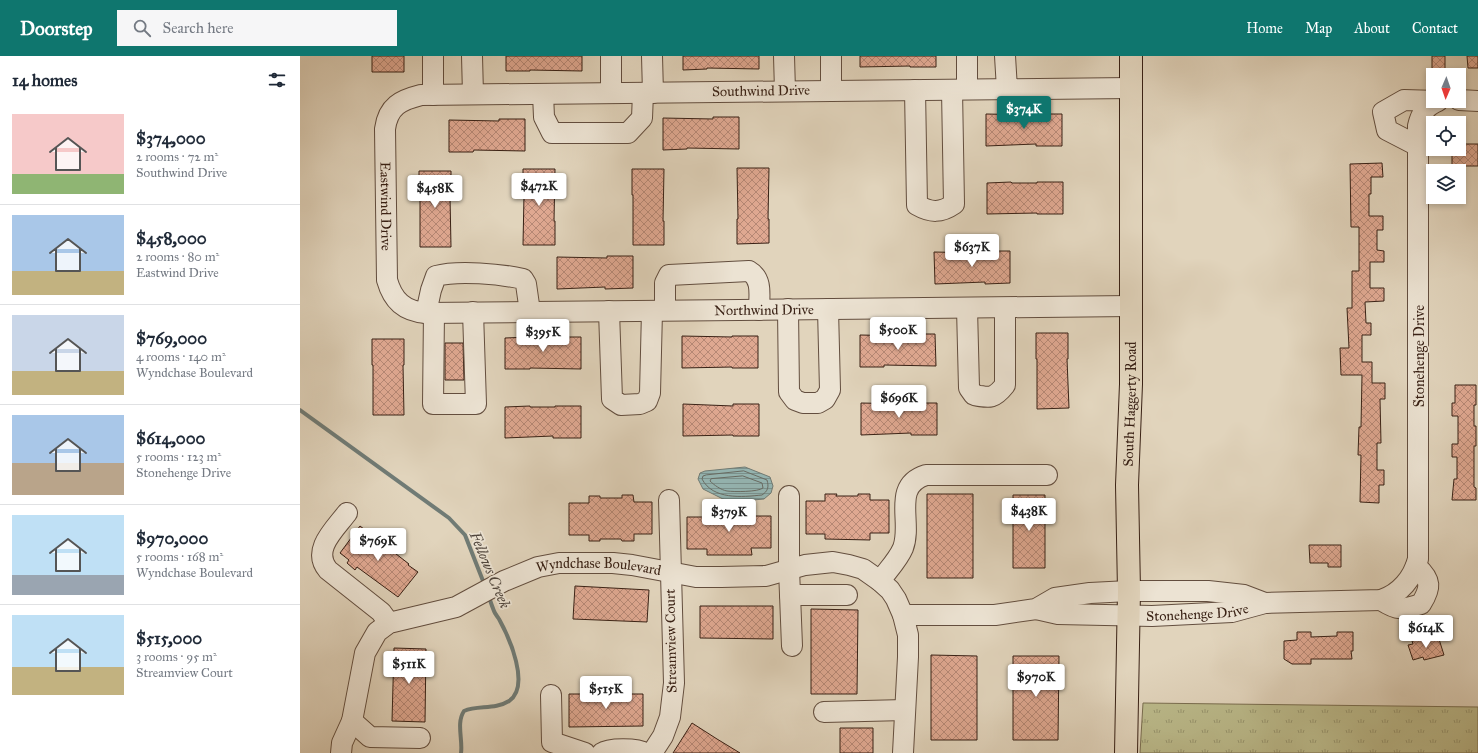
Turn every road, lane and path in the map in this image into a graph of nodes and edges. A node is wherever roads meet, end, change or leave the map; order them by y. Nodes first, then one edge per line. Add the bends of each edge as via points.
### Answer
1 (433, 56) edge
2 (472, 56) edge
3 (611, 56) edge
4 (652, 56) edge
5 (784, 56) edge
6 (831, 56) edge
7 (967, 56) edge
8 (1005, 56) edge
9 (1131, 56) edge
10 (1131, 88) junction
11 (1007, 89) junction
12 (915, 90) junction
13 (960, 90) junction
14 (785, 91) junction
15 (831, 91) junction
16 (611, 93) junction
17 (648, 93) junction
18 (473, 94) junction
19 (543, 94) junction
20 (433, 95) junction
21 (1466, 100) edge
22 (1426, 101) edge
23 (1478, 101) edge
24 (395, 106) joint
25 (1427, 108) edge
26 (1418, 146) junction
27 (400, 303) joint
28 (1131, 306) junction
29 (967, 308) junction
30 (1005, 308) junction
31 (788, 309) junction
32 (828, 309) junction
33 (659, 310) junction
34 (759, 310) junction
35 (609, 311) junction
36 (430, 312) junction
37 (473, 312) junction
38 (530, 312) junction
39 (1047, 474) dead end
40 (789, 496) dead end
41 (669, 500) dead end
42 (347, 513) dead end
43 (789, 569) junction
44 (670, 572) junction
45 (880, 581) junction
46 (1129, 591) junction
47 (847, 594) dead end
48 (790, 595) junction
49 (1265, 603) junction
50 (1036, 609) junction
51 (903, 615) junction
52 (1128, 615) junction
53 (389, 623) junction
54 (792, 646) dead end
55 (551, 695) dead end
56 (905, 710) junction
57 (824, 712) dead end
58 (352, 721) junction
59 (420, 738) dead end
60 (341, 753) edge
61 (585, 753) edge
62 (602, 753) edge
63 (645, 753) edge
64 (652, 753) edge
65 (903, 753) edge
66 (1126, 753) edge

1 - 20 street
2 - 18 street
3 - 16 street
4 - 17 street
5 - 14 street
6 - 15 street
7 - 13 street
8 - 11 street
9 - 10 main road, South Haggerty Road
10 - 11 street, Southwind Drive
10 - 28 main road, South Haggerty Road
11 - 13 street, Southwind Drive
12 - 13 street, Southwind Drive
12 - 13 street via 917,205 927,210 944,210 954,204
12 - 15 street, Southwind Drive
14 - 15 street, Southwind Drive
14 - 17 street, Southwind Drive
16 - 17 street, Southwind Drive
16 - 19 street, Southwind Drive
17 - 19 street via 642,118 628,133 552,133 544,117
18 - 19 street, Southwind Drive
18 - 20 street, Southwind Drive
20 - 24 street, Southwind Drive via 406,98
21 - 23 street
22 - 26 street, Stonehenge Drive via 1404,100 1383,112 1387,130
24 - 27 street, Eastwind Drive via 388,116 385,129 387,280 390,291
25 - 26 street, Stonehenge Drive via 1418,126
26 - 49 street, Stonehenge Drive via 1419,410 1416,566 1403,587 1380,600
27 - 36 street, Northwind Drive via 415,312
28 - 30 street, Northwind Drive
28 - 46 main road, South Haggerty Road via 1127,485
29 - 30 street, Northwind Drive
29 - 30 street via 969,388 974,395 986,397 998,394 1004,386
29 - 32 street, Northwind Drive
31 - 32 street, Northwind Drive
31 - 32 street via 789,392 795,400 803,403 818,403 825,399 830,390
31 - 34 street, Northwind Drive
33 - 34 street, Northwind Drive
33 - 34 street via 669,275 749,272 754,274 759,283
33 - 35 street, Northwind Drive
33 - 35 street via 647,401 621,405 612,399
35 - 38 street, Northwind Drive
36 - 37 street, Northwind Drive
36 - 37 street via 433,404 476,404
36 - 38 street via 431,290 436,276 446,273 506,275 523,279
37 - 38 street, Northwind Drive
39 - 45 street via 926,475 917,478 906,493 906,532 903,548
40 - 43 street
41 - 44 street, Streamview Court
42 - 53 street via 325,542 322,564 381,612
43 - 44 street, Wyndchase Boulevard via 766,576 749,577 696,577
43 - 45 street, Wyndchase Boulevard via 820,562 833,562 863,569
43 - 48 street
44 - 53 street, Wyndchase Boulevard via 613,563 559,563 538,567 504,581 456,607
44 - 64 street, Streamview Court via 674,683 670,717 663,736
45 - 51 street, Wyndchase Boulevard via 890,590
46 - 49 street, Stonehenge Drive via 1208,591 1244,595
46 - 50 street via 1055,598
46 - 52 main road, South Haggerty Road
47 - 48 street
48 - 54 street
49 - 52 street, Stonehenge Drive via 1232,612
50 - 51 street via 995,615
50 - 52 street via 1058,614
51 - 56 street, Wyndchase Boulevard via 908,635
52 - 66 main road, South Haggerty Road
53 - 58 street, Wyndchase Boulevard via 377,632 365,653
55 - 61 street via 552,742
56 - 57 street
56 - 65 street, Wyndchase Boulevard
58 - 59 street via 370,737
58 - 60 street, Wyndchase Boulevard via 342,743
62 - 63 street via 608,750 640,750

